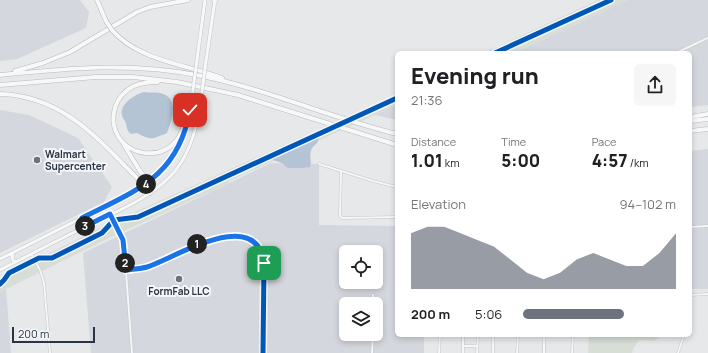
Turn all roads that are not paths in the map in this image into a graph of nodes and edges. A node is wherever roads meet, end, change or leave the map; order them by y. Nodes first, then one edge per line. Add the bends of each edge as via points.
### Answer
1 (97, 0) edge
2 (188, 0) edge
3 (205, 0) edge
4 (214, 1) edge
5 (708, 38) edge
6 (680, 51) edge
7 (5, 74) junction
8 (0, 75) edge
9 (177, 82) junction
10 (0, 85) edge
11 (241, 86) junction
12 (0, 94) edge
13 (190, 110) junction
14 (708, 114) edge
15 (692, 117) edge
16 (708, 119) edge
17 (692, 121) edge
18 (708, 129) edge
19 (692, 131) edge
20 (395, 133) edge
21 (122, 141) junction
22 (395, 143) edge
23 (319, 164) dead end
24 (341, 172) junction
25 (146, 184) junction
26 (395, 187) edge
27 (155, 189) junction
28 (150, 193) junction
29 (110, 214) junction
30 (82, 218) junction
31 (395, 218) edge
32 (708, 226) edge
33 (84, 227) junction
34 (692, 227) edge
35 (13, 253) junction
36 (31, 254) junction
37 (0, 259) edge
38 (15, 262) junction
39 (0, 270) edge
40 (126, 270) junction
41 (708, 294) edge
42 (692, 295) edge
43 (440, 337) edge
44 (463, 337) edge
45 (478, 337) edge
46 (493, 337) edge
47 (518, 337) edge
48 (544, 337) edge
49 (574, 337) edge
50 (683, 337) edge
51 (373, 341) edge
52 (463, 346) junction
53 (478, 346) junction
54 (50, 353) edge
55 (132, 353) edge
56 (263, 353) edge
57 (372, 353) edge
58 (439, 353) edge
59 (462, 353) edge
60 (477, 353) edge
61 (493, 353) edge
62 (517, 353) edge
63 (544, 353) edge
64 (572, 353) edge
65 (678, 353) edge

1 - 11 highway, bridge via 112,30 121,39 146,54
2 - 7 highway via 137,12 70,52
3 - 13 main road, bridge
4 - 27 main road, bridge via 196,130 187,152 173,172
5 - 6 street
7 - 8 highway
7 - 11 highway via 80,67 134,68 188,74
9 - 10 highway via 96,77
9 - 21 highway via 143,83 124,93 116,104 113,117 116,131
9 - 22 highway via 238,95
11 - 20 highway
12 - 25 highway via 35,100 69,115
13 - 21 highway via 180,136 165,150 152,154 141,153
13 - 25 main road via 185,132 177,150 166,166
14 - 15 highway
16 - 17 highway
18 - 19 highway
21 - 25 highway
23 - 24 street
24 - 26 street
24 - 31 street via 342,218
25 - 27 highway
25 - 28 highway
25 - 30 main road
27 - 28 main road
28 - 29 main road
29 - 33 main road
29 - 40 street via 123,240
30 - 33 main road via 85,221
30 - 35 main road
32 - 34 street
33 - 36 main road
35 - 37 main road
35 - 38 main road via 12,259
36 - 38 main road
36 - 54 street via 44,283
38 - 39 main road
40 - 55 street
40 - 56 street via 148,266 211,240 234,236 251,241 261,253 264,263
41 - 42 street
43 - 58 street
44 - 52 street
45 - 53 street
46 - 61 street
47 - 62 street
48 - 63 street
49 - 64 street
50 - 65 street
51 - 57 street
52 - 53 street
52 - 59 street
53 - 60 street

